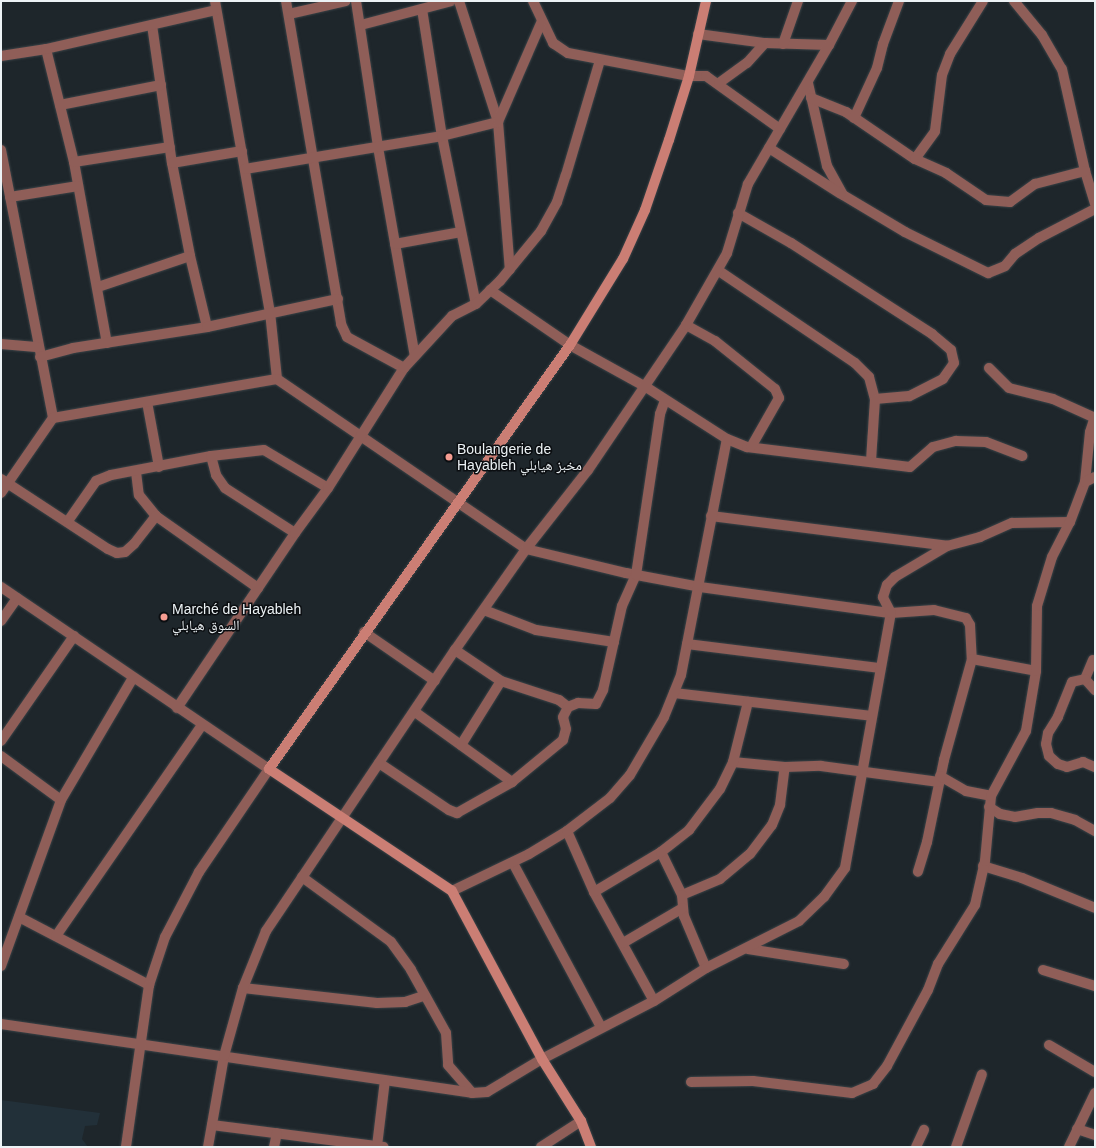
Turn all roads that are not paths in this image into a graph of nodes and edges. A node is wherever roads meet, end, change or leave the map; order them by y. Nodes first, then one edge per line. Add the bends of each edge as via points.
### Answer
1 (286, 1) edge
2 (346, 1) edge
3 (356, 1) edge
4 (451, 1) edge
5 (459, 1) edge
6 (533, 1) edge
7 (706, 1) edge
8 (798, 1) edge
9 (852, 1) edge
10 (900, 1) edge
11 (983, 1) edge
12 (1014, 1) edge
13 (215, 5) edge
14 (422, 9) junction
15 (289, 14) junction
16 (542, 23) junction
17 (361, 25) junction
18 (152, 26) junction
19 (698, 34) junction
20 (765, 43) junction
21 (783, 44) junction
22 (829, 45) junction
23 (46, 49) junction
24 (1, 56) edge
25 (600, 60) junction
26 (689, 76) junction
27 (719, 83) junction
28 (808, 83) junction
29 (161, 85) junction
30 (811, 98) junction
31 (60, 105) junction
32 (854, 118) junction
33 (498, 122) junction
34 (780, 129) junction
35 (442, 136) junction
36 (170, 147) junction
37 (378, 147) junction
38 (769, 148) junction
39 (1, 150) edge
40 (242, 151) junction
41 (313, 158) junction
42 (915, 159) junction
43 (74, 162) junction
44 (172, 162) junction
45 (245, 168) junction
46 (1085, 171) junction
47 (78, 186) junction
48 (843, 195) junction
49 (10, 197) junction
50 (1095, 203) edge
51 (1095, 209) edge
52 (738, 213) junction
53 (461, 232) junction
54 (395, 244) junction
55 (190, 256) junction
56 (510, 270) junction
57 (718, 271) junction
58 (98, 288) junction
59 (490, 290) junction
60 (338, 299) junction
61 (476, 304) junction
62 (270, 312) junction
63 (686, 325) junction
64 (207, 327) junction
65 (107, 343) junction
66 (1, 344) edge
67 (570, 345) junction
68 (40, 352) junction
69 (415, 356) junction
70 (404, 368) junction
71 (989, 368) dead end
72 (277, 379) junction
73 (646, 387) junction
74 (875, 399) junction
75 (665, 400) junction
76 (147, 402) junction
77 (53, 418) junction
78 (1095, 418) edge
79 (360, 434) junction
80 (727, 439) junction
81 (751, 447) junction
82 (211, 456) junction
83 (1022, 456) dead end
84 (870, 461) junction
85 (160, 467) junction
86 (136, 472) junction
87 (1095, 477) edge
88 (4, 482) edge
89 (1085, 482) junction
90 (328, 488) junction
91 (1, 493) edge
92 (459, 502) junction
93 (156, 516) junction
94 (711, 516) junction
95 (68, 521) junction
96 (1070, 522) junction
97 (294, 533) junction
98 (947, 546) junction
99 (526, 549) junction
100 (636, 575) junction
101 (1, 587) edge
102 (700, 587) junction
103 (258, 588) junction
104 (17, 598) junction
105 (484, 610) junction
106 (891, 613) junction
107 (1, 621) edge
108 (364, 632) junction
109 (74, 636) junction
110 (614, 642) junction
111 (687, 644) junction
112 (455, 650) junction
113 (972, 659) junction
114 (1094, 660) dead end
115 (881, 668) junction
116 (1036, 671) junction
117 (133, 678) junction
118 (1085, 679) junction
119 (435, 681) junction
120 (501, 681) junction
121 (1095, 690) edge
122 (674, 693) junction
123 (748, 702) junction
124 (568, 707) junction
125 (177, 708) junction
126 (414, 712) junction
127 (872, 716) junction
128 (202, 725) junction
129 (1, 741) edge
130 (460, 745) junction
131 (1, 756) edge
132 (733, 762) junction
133 (379, 763) junction
134 (1095, 766) edge
135 (785, 767) junction
136 (269, 769) junction
137 (863, 772) junction
138 (940, 779) junction
139 (512, 782) junction
140 (991, 796) junction
141 (61, 800) junction
142 (989, 807) junction
143 (342, 818) junction
144 (567, 830) junction
145 (1095, 831) edge
146 (661, 852) junction
147 (513, 862) junction
148 (983, 866) junction
149 (918, 872) dead end
150 (302, 877) junction
151 (452, 891) junction
152 (594, 892) junction
153 (682, 895) junction
154 (683, 908) junction
155 (1095, 908) edge
156 (19, 917) junction
157 (56, 936) junction
158 (623, 943) junction
159 (748, 949) junction
160 (844, 964) dead end
161 (1, 966) edge
162 (706, 968) junction
163 (1043, 970) dead end
164 (149, 985) junction
165 (1095, 986) edge
166 (243, 988) junction
167 (424, 996) junction
168 (654, 1001) junction
169 (1, 1024) edge
170 (601, 1027) junction
171 (1049, 1045) dead end
172 (139, 1046) junction
173 (224, 1056) junction
174 (542, 1059) junction
175 (1095, 1072) edge
176 (982, 1074) dead end
177 (385, 1080) junction
178 (691, 1082) dead end
179 (472, 1093) junction
180 (1095, 1093) edge
181 (581, 1121) junction
182 (212, 1125) junction
183 (1077, 1129) junction
184 (924, 1130) dead end
185 (277, 1133) junction
186 (1095, 1135) edge
187 (346, 1144) edge
188 (381, 1146) edge
189 (126, 1147) edge
190 (208, 1147) edge
191 (274, 1147) edge
192 (541, 1147) edge
193 (591, 1147) edge
194 (916, 1147) edge
195 (956, 1147) edge
196 (1069, 1147) edge

1 - 15 street
2 - 15 street
3 - 17 street
4 - 14 street
5 - 33 street
6 - 16 street
7 - 19 main road
8 - 21 street
9 - 22 street
10 - 32 street via 883,44 877,68
11 - 42 street via 950,54 942,75 935,131
12 - 46 street via 1042,35 1062,69
13 - 18 street
13 - 40 street
14 - 17 street
14 - 35 street
15 - 41 street
16 - 25 street via 553,43 568,53
16 - 33 street
17 - 37 street
18 - 23 street
18 - 29 street
19 - 20 street
19 - 26 main road
20 - 21 street
20 - 27 street via 747,63
21 - 22 street
22 - 28 street
23 - 24 street
23 - 31 street
25 - 26 street
25 - 56 street via 557,202 541,231
26 - 27 street via 706,76
26 - 67 main road via 645,210 623,259
27 - 34 street
28 - 30 street
28 - 34 street
29 - 31 street
29 - 36 street
30 - 32 street
30 - 48 street via 827,166
31 - 43 street
32 - 42 street
33 - 35 street
33 - 56 street
34 - 38 street
35 - 37 street
35 - 53 street
36 - 43 street
36 - 44 street
37 - 41 street
37 - 54 street
38 - 48 street
38 - 52 street via 748,184
39 - 49 street
40 - 44 street
40 - 45 street
41 - 45 street
41 - 60 street
42 - 46 street via 946,173 986,200 1002,203 1010,202 1035,184
43 - 47 street
44 - 55 street
45 - 62 street
46 - 50 street
47 - 49 street
47 - 58 street
48 - 51 street via 905,232 988,273 1004,266 1015,254 1038,238
49 - 68 street
52 - 57 street via 729,248
52 - 74 street via 791,243 932,334 951,350 954,363 943,379 909,396
53 - 54 street
53 - 61 street
54 - 69 street
55 - 58 street
55 - 64 street
56 - 59 street
57 - 63 street
57 - 74 street via 855,363 869,377
58 - 65 street
59 - 61 street
59 - 67 street
60 - 62 street
60 - 70 street via 341,324 347,337
61 - 69 street via 452,316
62 - 64 street
62 - 72 street
63 - 73 street
63 - 81 street via 715,341 775,389 780,398
64 - 65 street
65 - 68 street
66 - 68 street
67 - 73 street
67 - 92 main road
68 - 77 street
69 - 70 street
70 - 79 street
71 - 78 street via 1009,388 1053,399
72 - 76 street
72 - 79 street
73 - 75 street
73 - 99 street via 588,470
74 - 84 street
75 - 80 street
75 - 100 street via 660,414
76 - 77 street
76 - 85 street
77 - 88 street
78 - 89 street via 1090,432
79 - 90 street
79 - 92 street
80 - 81 street
80 - 94 street
81 - 84 street
82 - 85 street
82 - 90 street via 264,450
82 - 97 street via 216,475 226,488
83 - 84 street via 986,442 956,441 933,447 910,467
85 - 86 street
86 - 93 street via 140,495
86 - 95 street via 111,475 96,481
87 - 89 street
88 - 91 street
88 - 95 street
89 - 96 street
90 - 97 street
92 - 99 street
92 - 108 main road
93 - 95 street via 134,544 124,552 117,553 108,550
93 - 103 street
94 - 98 street
94 - 102 street
96 - 98 street via 1012,523 980,537
96 - 116 street via 1052,557 1037,606
97 - 103 street
98 - 106 street via 895,577 887,585 883,598
99 - 100 street
99 - 105 street
100 - 102 street
100 - 110 street via 622,606
101 - 104 street
102 - 106 street
102 - 111 street
103 - 125 street
104 - 107 street
104 - 109 street
105 - 110 street via 536,630
105 - 112 street
106 - 113 street via 934,610 966,618 970,625
106 - 115 street
108 - 119 street
108 - 136 main road
109 - 117 street
109 - 129 street
110 - 124 street via 603,690 596,704 578,703
111 - 115 street
111 - 122 street via 681,675
112 - 119 street
112 - 120 street
113 - 116 street
113 - 138 street
114 - 118 street
115 - 127 street
116 - 140 street via 1026,731
117 - 125 street
117 - 141 street
118 - 121 street
118 - 134 street via 1072,682 1058,717 1048,733 1046,744 1049,756 1058,764 1067,767 1083,762
119 - 126 street
120 - 124 street via 559,700
120 - 130 street
122 - 123 street
122 - 144 street via 664,717 630,775 610,798
123 - 127 street
123 - 132 street
124 - 139 street via 563,717 566,729 563,740
125 - 128 street
126 - 130 street
126 - 133 street
127 - 137 street
128 - 136 street
128 - 157 street
130 - 139 street
131 - 141 street
132 - 135 street
132 - 146 street via 720,789 689,830
133 - 139 street via 457,813
133 - 143 street
135 - 137 street via 821,766
135 - 153 street via 780,805 772,825 750,854 720,879
136 - 143 main road
136 - 164 street via 199,872 165,937
137 - 138 street
137 - 159 street via 845,868 824,897 799,920
138 - 140 street via 966,791
138 - 149 street
140 - 142 street
141 - 156 street
142 - 145 street via 1000,814 1015,817 1051,813 1075,820
142 - 148 street
143 - 150 street
143 - 151 main road
144 - 147 street
144 - 152 street
146 - 152 street
146 - 153 street
147 - 151 street
147 - 170 street
148 - 155 street via 1022,878
148 - 178 street via 975,906 938,964 928,990 887,1066 873,1084 852,1093 753,1081
150 - 166 street via 266,931
150 - 167 street via 391,942 411,970
151 - 174 main road
152 - 158 street
153 - 154 street
154 - 158 street
154 - 162 street
156 - 157 street
156 - 161 street
157 - 164 street
158 - 168 street
159 - 160 street
159 - 162 street
162 - 168 street
163 - 165 street
164 - 172 street
166 - 167 street via 377,1003 405,1002
166 - 173 street
167 - 179 street via 446,1033 448,1065
168 - 170 street
169 - 172 street
170 - 174 street
171 - 175 street
172 - 173 street
172 - 189 street
173 - 177 street
173 - 182 street
174 - 179 street via 487,1092
174 - 181 main road
176 - 195 street
177 - 179 street
177 - 188 street
180 - 183 street
181 - 192 street
181 - 193 main road
182 - 185 street
182 - 190 street
183 - 186 street
183 - 196 street
184 - 194 street
185 - 187 street
185 - 191 street
187 - 188 street

